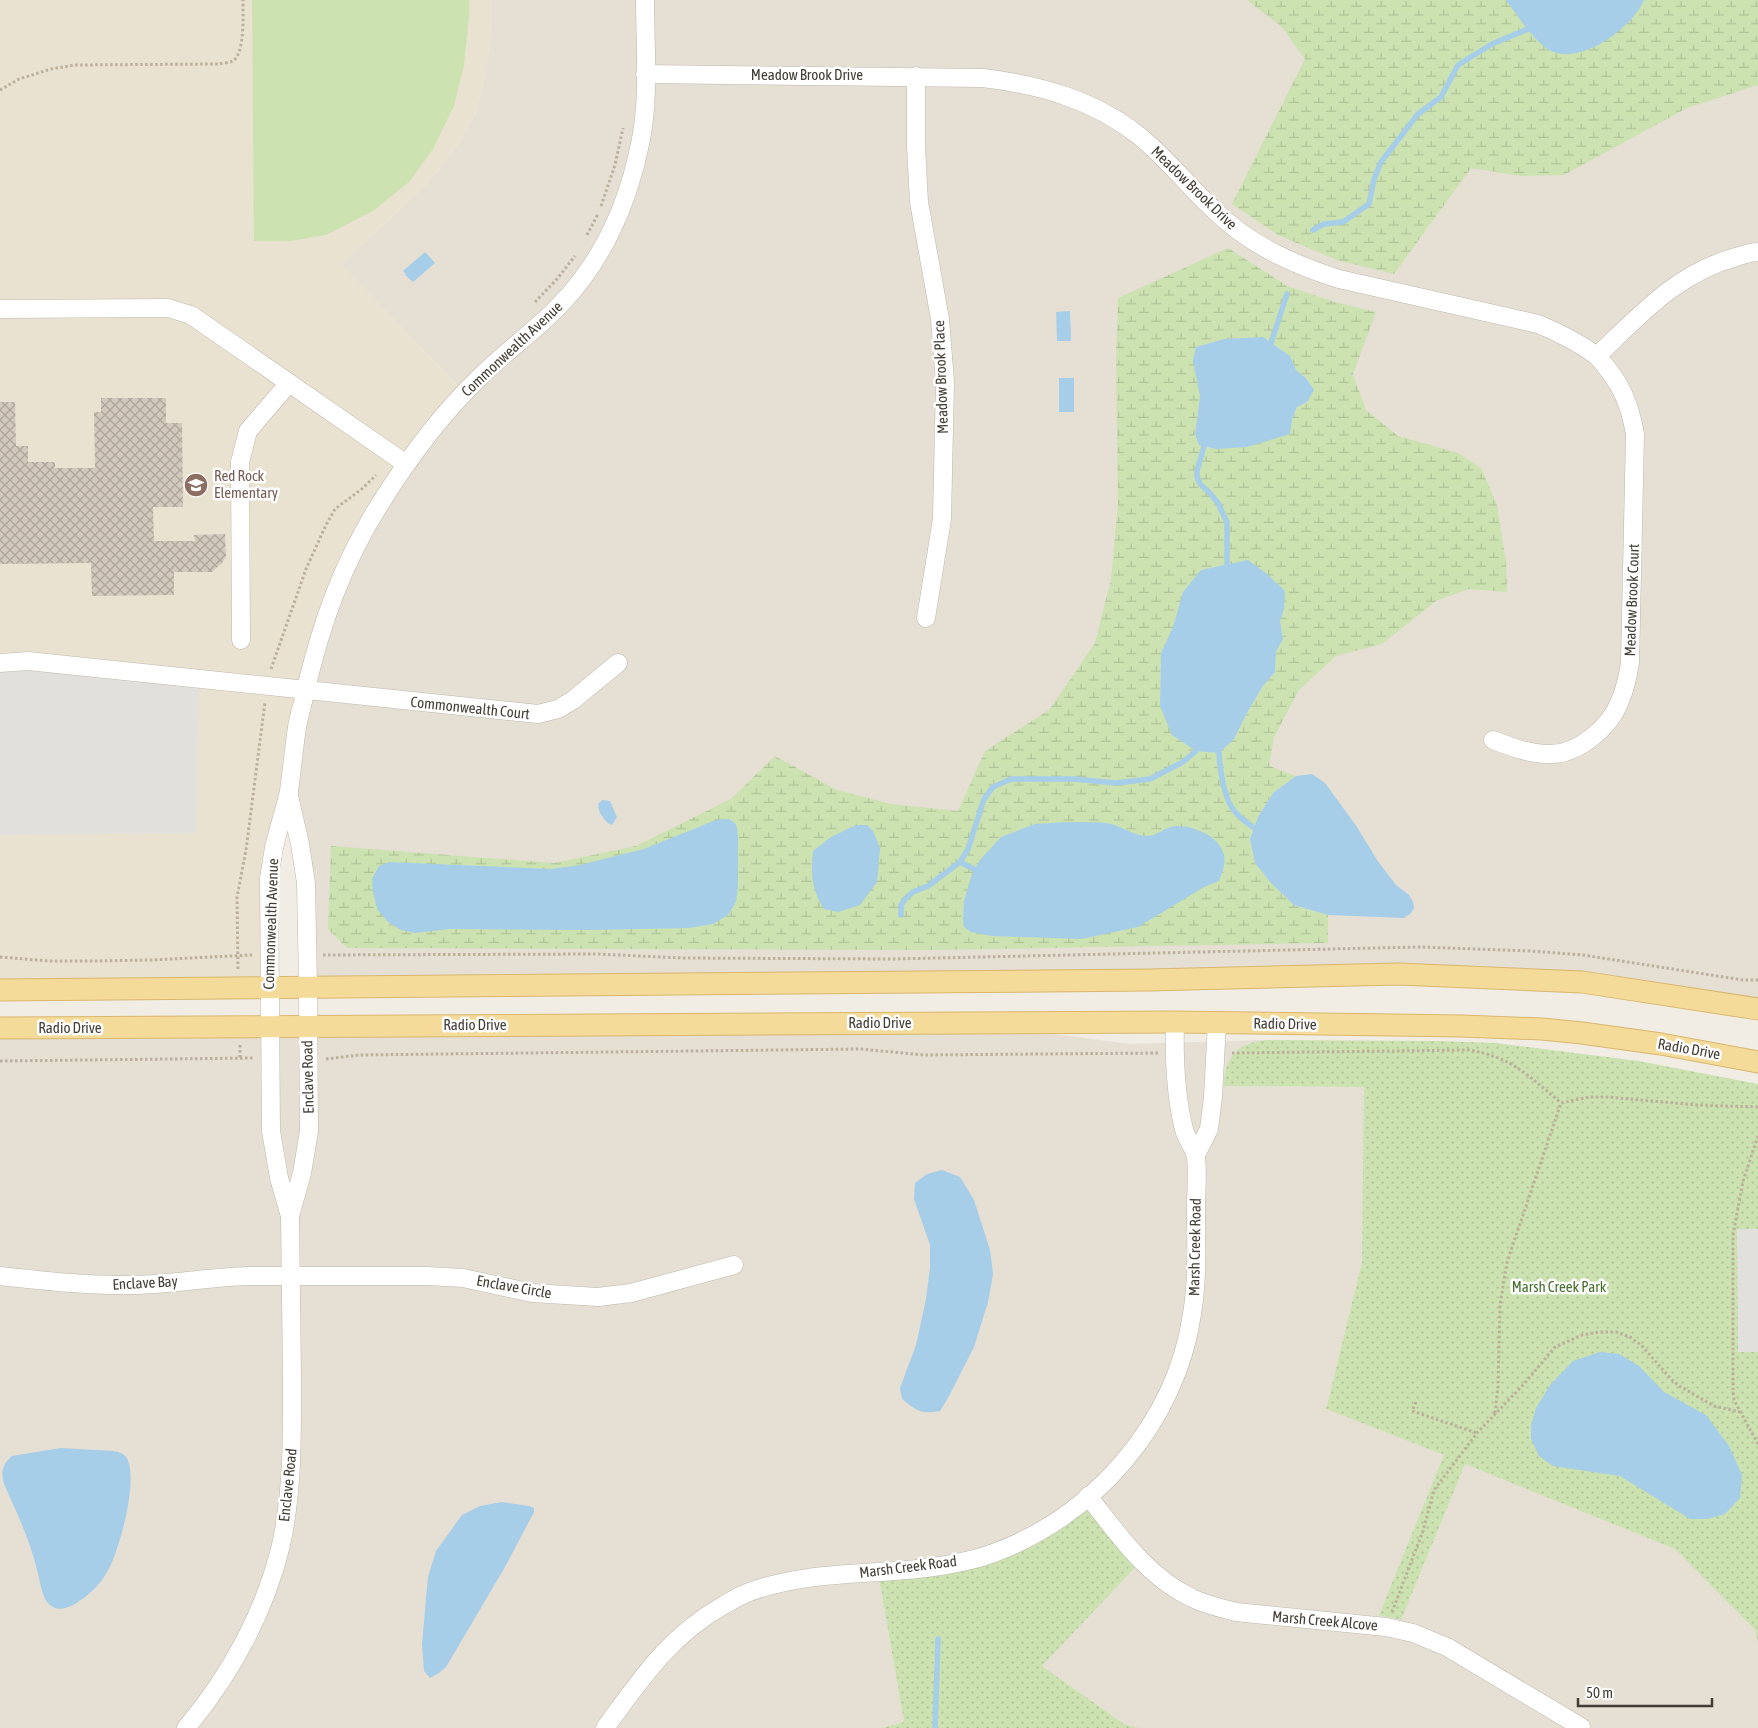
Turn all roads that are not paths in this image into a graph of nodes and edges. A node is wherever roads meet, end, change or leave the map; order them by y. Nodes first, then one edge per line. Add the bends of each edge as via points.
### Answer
1 (645, 0) edge
2 (645, 74) junction
3 (916, 76) junction
4 (1758, 252) edge
5 (0, 309) edge
6 (1597, 356) junction
7 (289, 383) junction
8 (406, 464) junction
9 (926, 618) dead end
10 (241, 640) dead end
11 (0, 663) edge
12 (618, 663) dead end
13 (306, 691) junction
14 (1493, 740) dead end
15 (288, 794) junction
16 (269, 988) junction
17 (308, 988) junction
18 (0, 990) edge
19 (1758, 999) edge
20 (1734, 1005) junction
21 (1758, 1009) edge
22 (1175, 1022) junction
23 (1217, 1023) junction
24 (270, 1026) junction
25 (307, 1026) junction
26 (0, 1028) edge
27 (1758, 1062) edge
28 (1196, 1155) junction
29 (290, 1216) junction
30 (734, 1265) dead end
31 (291, 1275) junction
32 (0, 1276) edge
33 (1088, 1496) junction
34 (1581, 1727) edge
35 (186, 1728) edge
36 (606, 1728) edge

1 - 2 street, Commonwealth Avenue
2 - 3 street, Meadow Brook Drive
2 - 8 street, Commonwealth Avenue via 641,142 623,205 610,235 578,284 559,306 480,377
3 - 6 street, Meadow Brook Drive via 1018,82 1084,102 1138,135 1232,227 1279,257 1339,279 1538,324 1580,343
3 - 9 street, Meadow Brook Place via 919,202 940,319 945,382 942,519
4 - 6 street via 1718,262 1684,279 1655,300
5 - 7 street via 168,308 191,315
6 - 14 street, Meadow Brook Court via 1622,391 1631,411 1635,434 1630,663 1626,682 1620,702 1608,721 1590,739 1571,750 1551,755 1525,751
7 - 8 street
7 - 10 street via 248,431 240,462
8 - 13 street, Commonwealth Avenue via 357,543 338,585 323,624
11 - 13 street, Commonwealth Court via 28,661
12 - 13 street, Commonwealth Court via 573,700 558,709 538,714
13 - 15 street, Commonwealth Avenue
15 - 16 street, Commonwealth Avenue via 269,878
15 - 17 street, Commonwealth Avenue via 306,884
16 - 17 main road
16 - 18 main road
16 - 24 street, Commonwealth Avenue
17 - 20 main road via 1140,980 1399,974 1582,982
17 - 25 street, Commonwealth Avenue
19 - 20 main road
20 - 21 main road
22 - 23 main road, Radio Drive
22 - 25 main road, Radio Drive
22 - 28 street, Marsh Creek Road via 1178,1100 1184,1132
23 - 27 main road, Radio Drive via 1542,1029 1652,1042
23 - 28 street, Marsh Creek Road via 1209,1129
24 - 25 main road, Radio Drive
24 - 26 main road, Radio Drive
24 - 29 street, Enclave Road via 271,1131
25 - 29 street, Enclave Road via 309,1131
28 - 33 street, Marsh Creek Road via 1197,1277 1185,1350 1171,1388 1153,1421 1133,1451
29 - 31 street, Enclave Road
30 - 31 street, Enclave Circle via 630,1293 598,1297 532,1293 463,1278
31 - 32 street, Enclave Bay via 222,1276 136,1285
31 - 35 street, Enclave Road via 292,1457 280,1545 268,1587 250,1629 213,1694
33 - 34 street, Marsh Creek Alcove via 1153,1572 1190,1597 1236,1612 1386,1626 1413,1633 1447,1647
33 - 36 street, Marsh Creek Road via 1056,1521 990,1555 919,1569 784,1581 746,1593 707,1615 674,1641 649,1668

